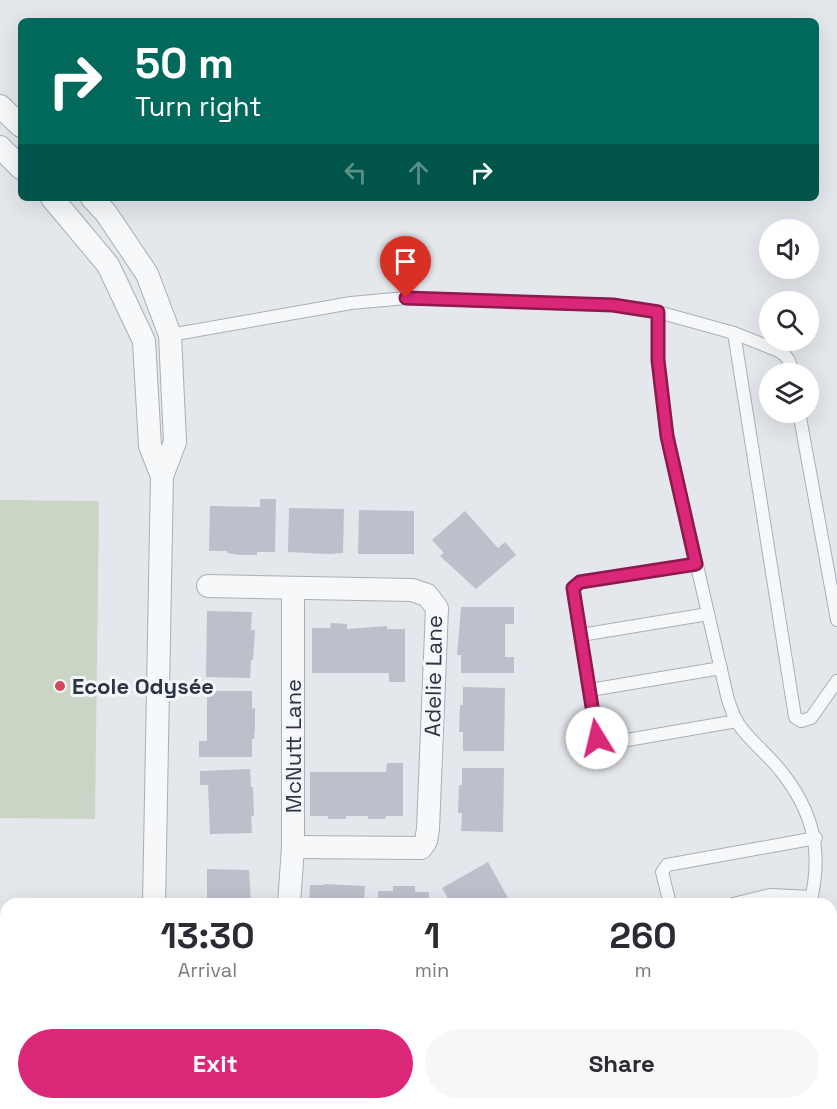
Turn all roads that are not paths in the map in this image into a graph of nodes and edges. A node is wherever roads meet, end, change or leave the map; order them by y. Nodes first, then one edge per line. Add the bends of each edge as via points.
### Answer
1 (0, 106) edge
2 (18, 123) edge
3 (0, 147) edge
4 (18, 165) edge
5 (55, 201) edge
6 (95, 201) edge
7 (658, 312) junction
8 (734, 333) junction
9 (170, 335) junction
10 (144, 341) junction
11 (790, 363) edge
12 (802, 423) edge
13 (162, 476) junction
14 (696, 564) junction
15 (208, 586) dead end
16 (293, 588) junction
17 (708, 615) junction
18 (837, 620) edge
19 (581, 635) junction
20 (721, 668) junction
21 (837, 681) edge
22 (590, 690) junction
23 (737, 721) junction
24 (816, 838) junction
25 (292, 847) junction
26 (154, 898) edge
27 (289, 898) edge
28 (668, 898) edge
29 (758, 898) edge
30 (790, 898) edge
31 (811, 898) edge

1 - 2 street
3 - 4 street
5 - 10 street via 108,265
6 - 9 street via 147,274
7 - 8 lane
7 - 9 lane via 613,305 406,298 351,303
7 - 14 lane via 658,360 667,436
8 - 11 lane via 785,354
8 - 21 lane via 795,717 801,722 811,718
9 - 10 street
9 - 13 street via 175,442
10 - 13 street via 150,446
12 - 18 lane
13 - 26 street
14 - 17 lane
14 - 19 lane via 580,582 573,588
15 - 16 street, Adelie Lane
16 - 25 street, McNutt Lane
16 - 25 street, Adelie Lane via 412,590 427,595 437,608 426,841 421,848
17 - 19 lane
17 - 20 lane
19 - 22 lane
20 - 22 lane
20 - 23 lane
22 - 23 lane via 597,738 604,744
23 - 24 lane via 804,804
24 - 28 lane via 667,865 662,872
24 - 31 lane
25 - 27 street, McNutt Lane
29 - 30 lane

